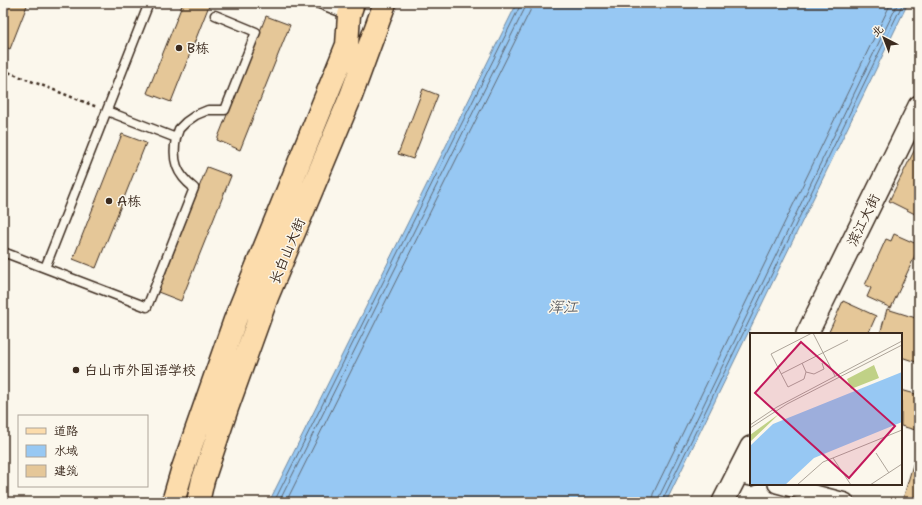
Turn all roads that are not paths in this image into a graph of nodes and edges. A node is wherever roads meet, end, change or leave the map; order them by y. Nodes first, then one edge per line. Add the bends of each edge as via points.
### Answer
1 (150, 3) edge
2 (317, 3) edge
3 (385, 3) edge
4 (351, 9) edge
5 (214, 15) dead end
6 (919, 106) edge
7 (107, 111) junction
8 (176, 138) junction
9 (3, 252) edge
10 (45, 268) junction
11 (807, 333) edge
12 (750, 451) edge
13 (744, 475) edge
14 (781, 485) edge
15 (173, 502) edge
16 (198, 502) edge
17 (723, 502) edge
18 (845, 502) edge

1 - 7 lane
2 - 4 lane
3 - 16 main road, 长白山大街 via 351,96 268,297 227,408
4 - 15 main road, 长白山大街 via 347,45 235,320
5 - 8 lane via 256,32 225,110 208,110 196,115 179,129
6 - 11 street, 滨江大街
7 - 8 lane
7 - 10 lane
8 - 10 lane via 174,157 178,169 184,180 194,188 147,307
9 - 10 lane
12 - 13 street
13 - 17 street
14 - 18 street

